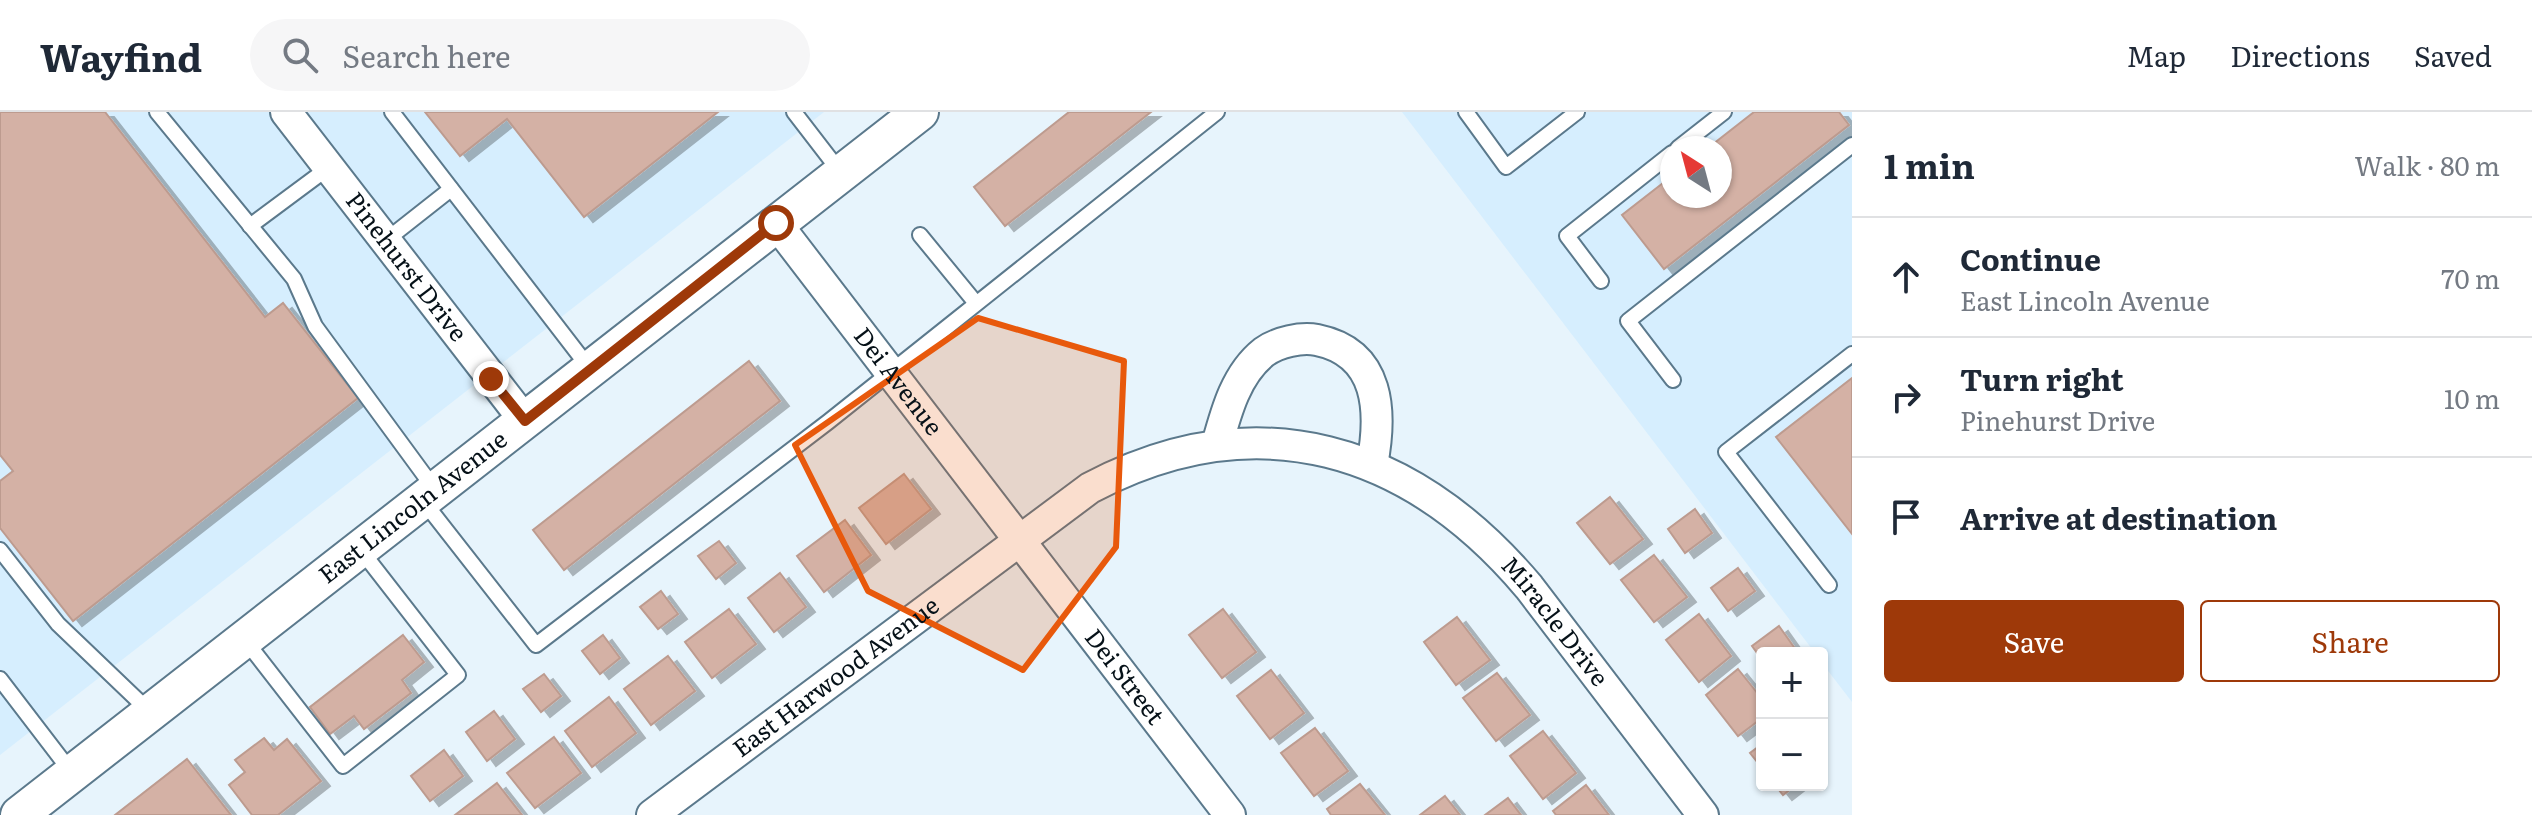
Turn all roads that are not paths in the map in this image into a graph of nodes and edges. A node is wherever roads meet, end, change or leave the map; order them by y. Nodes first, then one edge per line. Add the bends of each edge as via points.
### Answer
1 (157, 112) edge
2 (286, 112) edge
3 (392, 112) edge
4 (794, 112) edge
5 (920, 112) edge
6 (1217, 112) edge
7 (1466, 112) edge
8 (1577, 112) edge
9 (1724, 112) edge
10 (1693, 136) edge
11 (1852, 145) edge
12 (1660, 162) edge
13 (328, 168) junction
14 (841, 173) junction
15 (451, 189) junction
16 (776, 223) junction
17 (250, 226) junction
18 (920, 235) dead end
19 (385, 241) junction
20 (1601, 281) dead end
21 (975, 302) junction
22 (1852, 354) edge
23 (590, 369) junction
24 (890, 370) junction
25 (1673, 380) dead end
26 (525, 421) junction
27 (1217, 445) junction
28 (1372, 465) junction
29 (429, 495) junction
30 (1019, 538) junction
31 (360, 549) junction
32 (0, 550) edge
33 (1829, 585) dead end
34 (245, 639) junction
35 (0, 679) edge
36 (150, 713) junction
37 (73, 773) junction
38 (19, 815) edge
39 (652, 815) edge
40 (1230, 815) edge
41 (1703, 815) edge

1 - 17 lane
2 - 13 street, Pinehurst Drive
3 - 15 lane
4 - 14 lane
5 - 14 street, East Lincoln Avenue
6 - 21 lane
7 - 8 lane via 1506,167
9 - 10 lane
11 - 25 lane via 1628,321
12 - 20 lane via 1567,236
13 - 17 lane
13 - 19 street, Pinehurst Drive
14 - 16 street, East Lincoln Avenue
15 - 19 lane
15 - 23 lane
16 - 23 street, East Lincoln Avenue
16 - 24 street, Dei Avenue
17 - 29 lane via 294,279 315,326
18 - 21 lane
19 - 26 street, Pinehurst Drive
21 - 24 lane
22 - 33 lane via 1726,452
23 - 26 street, East Lincoln Avenue
24 - 29 lane via 536,645
24 - 30 street, Dei Avenue
26 - 29 street, East Lincoln Avenue
27 - 28 street, Miracle Drive via 1302,447
27 - 28 street via 1234,391 1248,371 1265,351 1307,338 1350,353 1371,383 1378,414
27 - 30 street, Miracle Drive via 1119,473
28 - 41 street, Miracle Drive via 1436,499 1504,556
29 - 31 street, East Lincoln Avenue
30 - 39 street, East Harwood Avenue
30 - 40 street, Dei Street
31 - 34 street, East Lincoln Avenue
31 - 34 lane via 458,675 355,757 343,766
32 - 36 lane via 58,624
34 - 36 street, East Lincoln Avenue
35 - 37 lane
36 - 37 street, East Lincoln Avenue
37 - 38 street, East Lincoln Avenue

